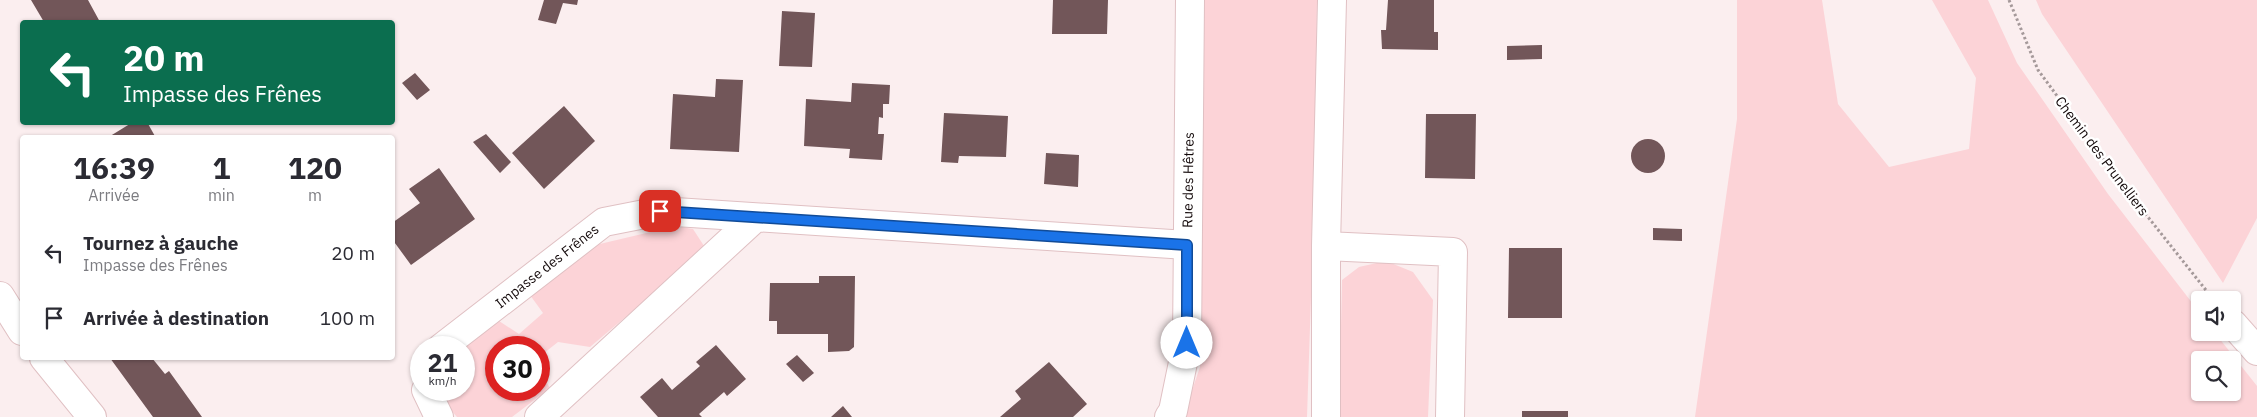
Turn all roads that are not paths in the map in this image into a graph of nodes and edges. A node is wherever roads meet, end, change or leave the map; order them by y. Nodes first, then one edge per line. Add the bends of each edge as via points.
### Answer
1 (1190, 0) edge
2 (1332, 0) edge
3 (754, 219) junction
4 (1187, 245) junction
5 (1326, 246) junction
6 (0, 296) edge
7 (20, 327) edge
8 (2241, 333) edge
9 (457, 336) edge
10 (2257, 351) edge
11 (46, 360) edge
12 (431, 401) edge
13 (92, 417) edge
14 (439, 417) edge
15 (540, 417) edge
16 (1170, 417) edge
17 (1326, 417) edge
18 (1450, 417) edge

1 - 4 street, Rue des Hêtres
2 - 5 street
3 - 4 street, Impasse des Frênes
3 - 9 street, Impasse des Frênes via 660,211 604,222
3 - 15 street
4 - 16 street, Rue des Hêtres via 1187,343 1174,411
5 - 17 street
5 - 18 street via 1453,252
6 - 7 street
8 - 10 street
11 - 13 street
12 - 14 street

